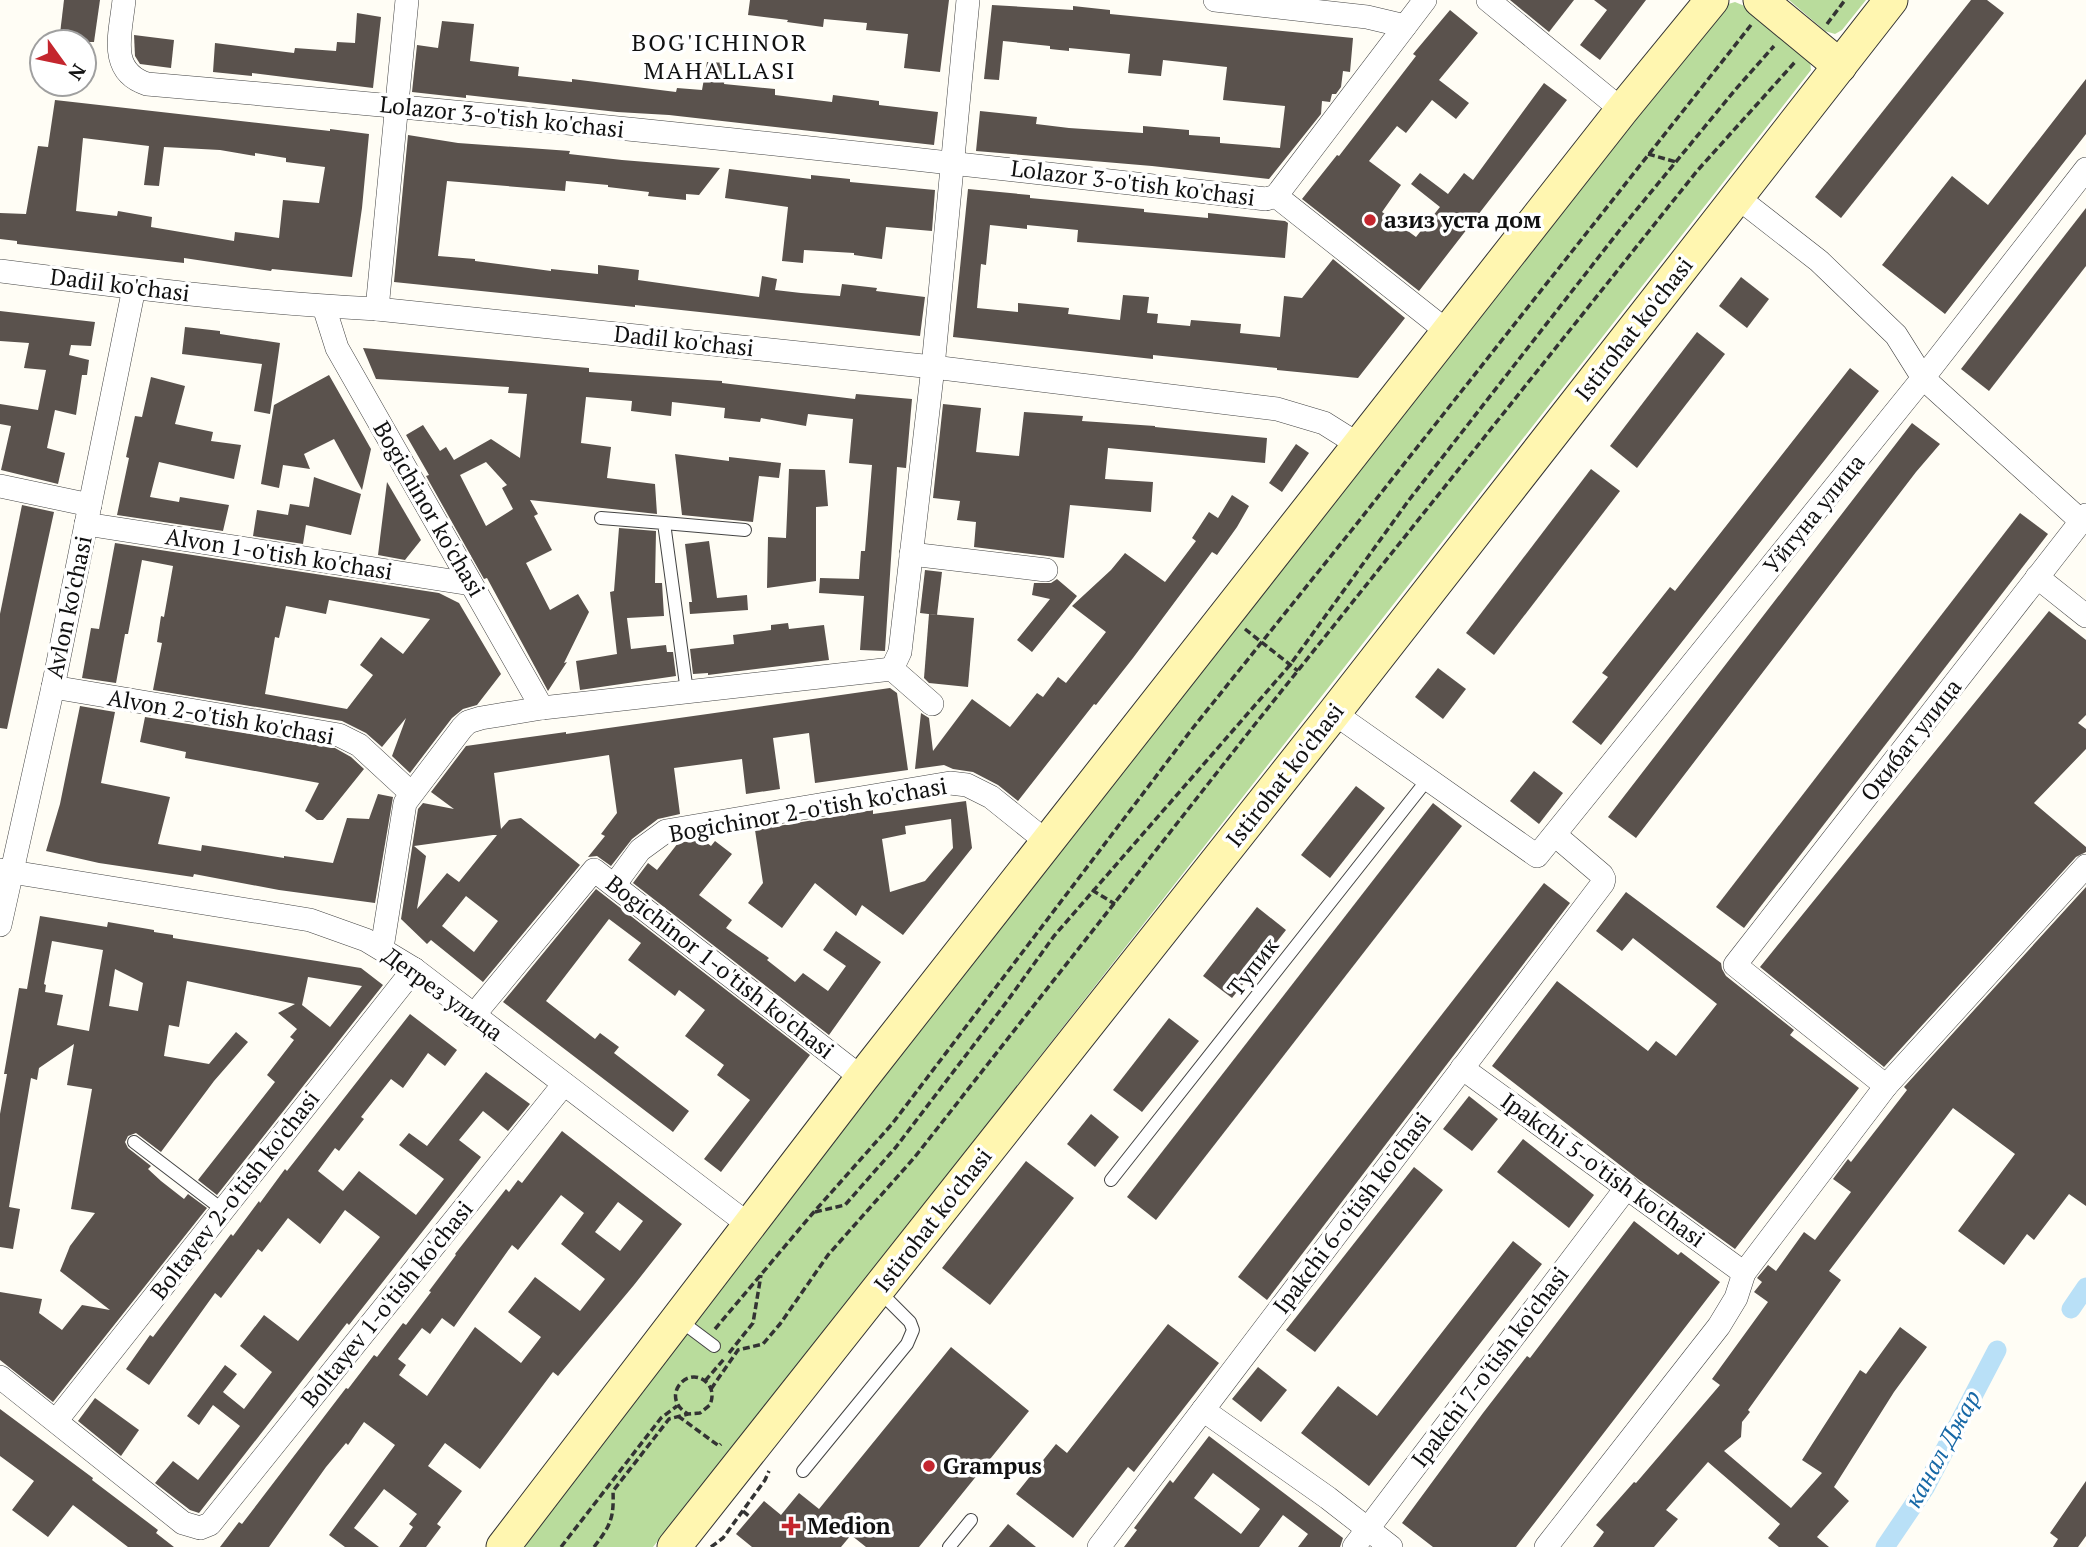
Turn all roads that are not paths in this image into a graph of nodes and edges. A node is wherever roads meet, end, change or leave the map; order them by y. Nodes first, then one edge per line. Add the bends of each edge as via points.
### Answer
1 (124, 0) edge
2 (407, 0) edge
3 (968, 0) edge
4 (1215, 0) edge
5 (1425, 0) edge
6 (1488, 0) edge
7 (1712, 0) edge
8 (1891, 0) edge
9 (1773, 11) edge
10 (1405, 26) junction
11 (1839, 66) junction
12 (397, 106) junction
13 (1622, 110) junction
14 (954, 163) junction
15 (2086, 169) edge
16 (1276, 196) junction
17 (1737, 197) junction
18 (0, 271) edge
19 (134, 288) junction
20 (324, 307) junction
21 (377, 309) junction
22 (1448, 332) junction
23 (933, 367) junction
24 (1923, 378) junction
25 (1359, 445) junction
26 (0, 486) edge
27 (88, 515) junction
28 (601, 517) dead end
29 (2084, 518) edge
30 (664, 523) junction
31 (745, 530) dead end
32 (911, 554) junction
33 (1046, 570) dead end
34 (2037, 577) junction
35 (471, 584) junction
36 (2086, 616) edge
37 (892, 669) junction
38 (53, 687) junction
39 (687, 692) junction
40 (932, 704) dead end
41 (542, 708) junction
42 (1334, 713) junction
43 (1427, 780) junction
44 (411, 793) junction
45 (1555, 835) junction
46 (1047, 842) junction
47 (2086, 866) edge
48 (6, 871) edge
49 (615, 884) junction
50 (0, 925) edge
51 (382, 948) junction
52 (414, 969) junction
53 (473, 1016) junction
54 (1462, 1068) junction
55 (862, 1078) junction
56 (564, 1084) junction
57 (1886, 1086) junction
58 (134, 1142) dead end
59 (1111, 1180) dead end
60 (1627, 1187) junction
61 (223, 1210) junction
62 (750, 1225) junction
63 (1744, 1273) junction
64 (877, 1290) junction
65 (678, 1319) junction
66 (710, 1343) road end
67 (0, 1377) edge
68 (1203, 1410) junction
69 (56, 1421) junction
70 (803, 1472) dead end
71 (971, 1520) dead end
72 (1361, 1538) edge
73 (503, 1547) edge
74 (674, 1547) edge
75 (949, 1547) edge
76 (1099, 1547) edge
77 (1391, 1547) edge
78 (1546, 1547) edge

1 - 12 street, Lolazor 3-o'tish ko'chasi via 119,52 127,74 136,80
2 - 12 street
3 - 14 street
4 - 10 street via 1367,17
5 - 10 street, Lolazor 3-o'tish ko'chasi
6 - 13 street
7 - 13 main road
8 - 11 main road, Istirohat ko'chasi
9 - 11 main road
10 - 16 street, Lolazor 3-o'tish ko'chasi
11 - 17 main road, Istirohat ko'chasi
12 - 14 street, Lolazor 3-o'tish ko'chasi
12 - 21 street
13 - 22 main road
14 - 16 street, Lolazor 3-o'tish ko'chasi via 1266,199
14 - 23 street
15 - 24 street, Уйгуна улица
16 - 22 street
17 - 24 street via 1819,261 1887,326
17 - 42 main road, Istirohat ko'chasi
18 - 19 street, Dadil ko'chasi
19 - 20 street, Dadil ko'chasi
19 - 27 street, Avlon ko'chasi
20 - 21 street, Dadil ko'chasi
20 - 35 street, Bogichinor ko'chasi via 337,348
21 - 23 street, Dadil ko'chasi
22 - 25 main road
23 - 25 street, Dadil ko'chasi via 1277,409 1324,423
23 - 32 street
24 - 29 street
24 - 45 street, Уйгуна улица
25 - 46 main road
26 - 27 street, Alvon 1-o'tish ko'chasi
27 - 35 street, Alvon 1-o'tish ko'chasi
27 - 38 street, Avlon ko'chasi
28 - 30 lane
29 - 34 street, Окибат улица
30 - 31 lane
30 - 39 lane
32 - 33 street
32 - 37 street via 900,652
34 - 36 street
34 - 57 street, Окибат улица via 1735,965
35 - 41 street, Bogichinor ko'chasi
37 - 39 street
37 - 40 street
38 - 44 street, Alvon 2-o'tish ko'chasi via 339,735 359,746
38 - 48 street, Avlon ko'chasi
39 - 41 street
41 - 44 street via 468,722
42 - 43 street
42 - 64 main road, Istirohat ko'chasi
43 - 45 street, Уйгуна улица via 1537,856
43 - 59 lane, Тупик
44 - 51 street via 402,817
45 - 54 street, Ipakchi 6-o'tish ko'chasi via 1604,879
46 - 49 street, Bogichinor 2-o'tish ko'chasi via 991,797 967,785 950,783 666,831 640,850
46 - 55 main road
47 - 57 street
48 - 50 street, Avlon ko'chasi
48 - 51 street, Дегрез улица via 310,920
49 - 53 street, Bogichinor 1-o'tish ko'chasi via 597,871 591,872
49 - 55 street, Bogichinor 1-o'tish ko'chasi
51 - 52 street, Дегрез улица
52 - 53 street, Дегрез улица
52 - 61 street, Boltayev 2-o'tish ko'chasi
53 - 56 street, Дегрез улица
54 - 60 street, Ipakchi 5-o'tish ko'chasi
54 - 68 street, Ipakchi 6-o'tish ko'chasi
55 - 62 main road
56 - 62 street, Дегрез улица
56 - 69 street, Boltayev 1-o'tish ko'chasi via 210,1524 200,1528 183,1523
57 - 63 street
58 - 61 lane
60 - 63 street, Ipakchi 5-o'tish ko'chasi
60 - 72 street, Ipakchi 7-o'tish ko'chasi
61 - 69 street, Boltayev 2-o'tish ko'chasi
62 - 65 main road
63 - 78 street via 1736,1297 1712,1337
64 - 70 lane via 913,1330 907,1344
64 - 74 main road, Istirohat ko'chasi
65 - 66 lane
65 - 73 main road
67 - 69 street
68 - 72 street via 1328,1498
68 - 76 street, Ipakchi 6-o'tish ko'chasi
71 - 75 lane
72 - 77 street

